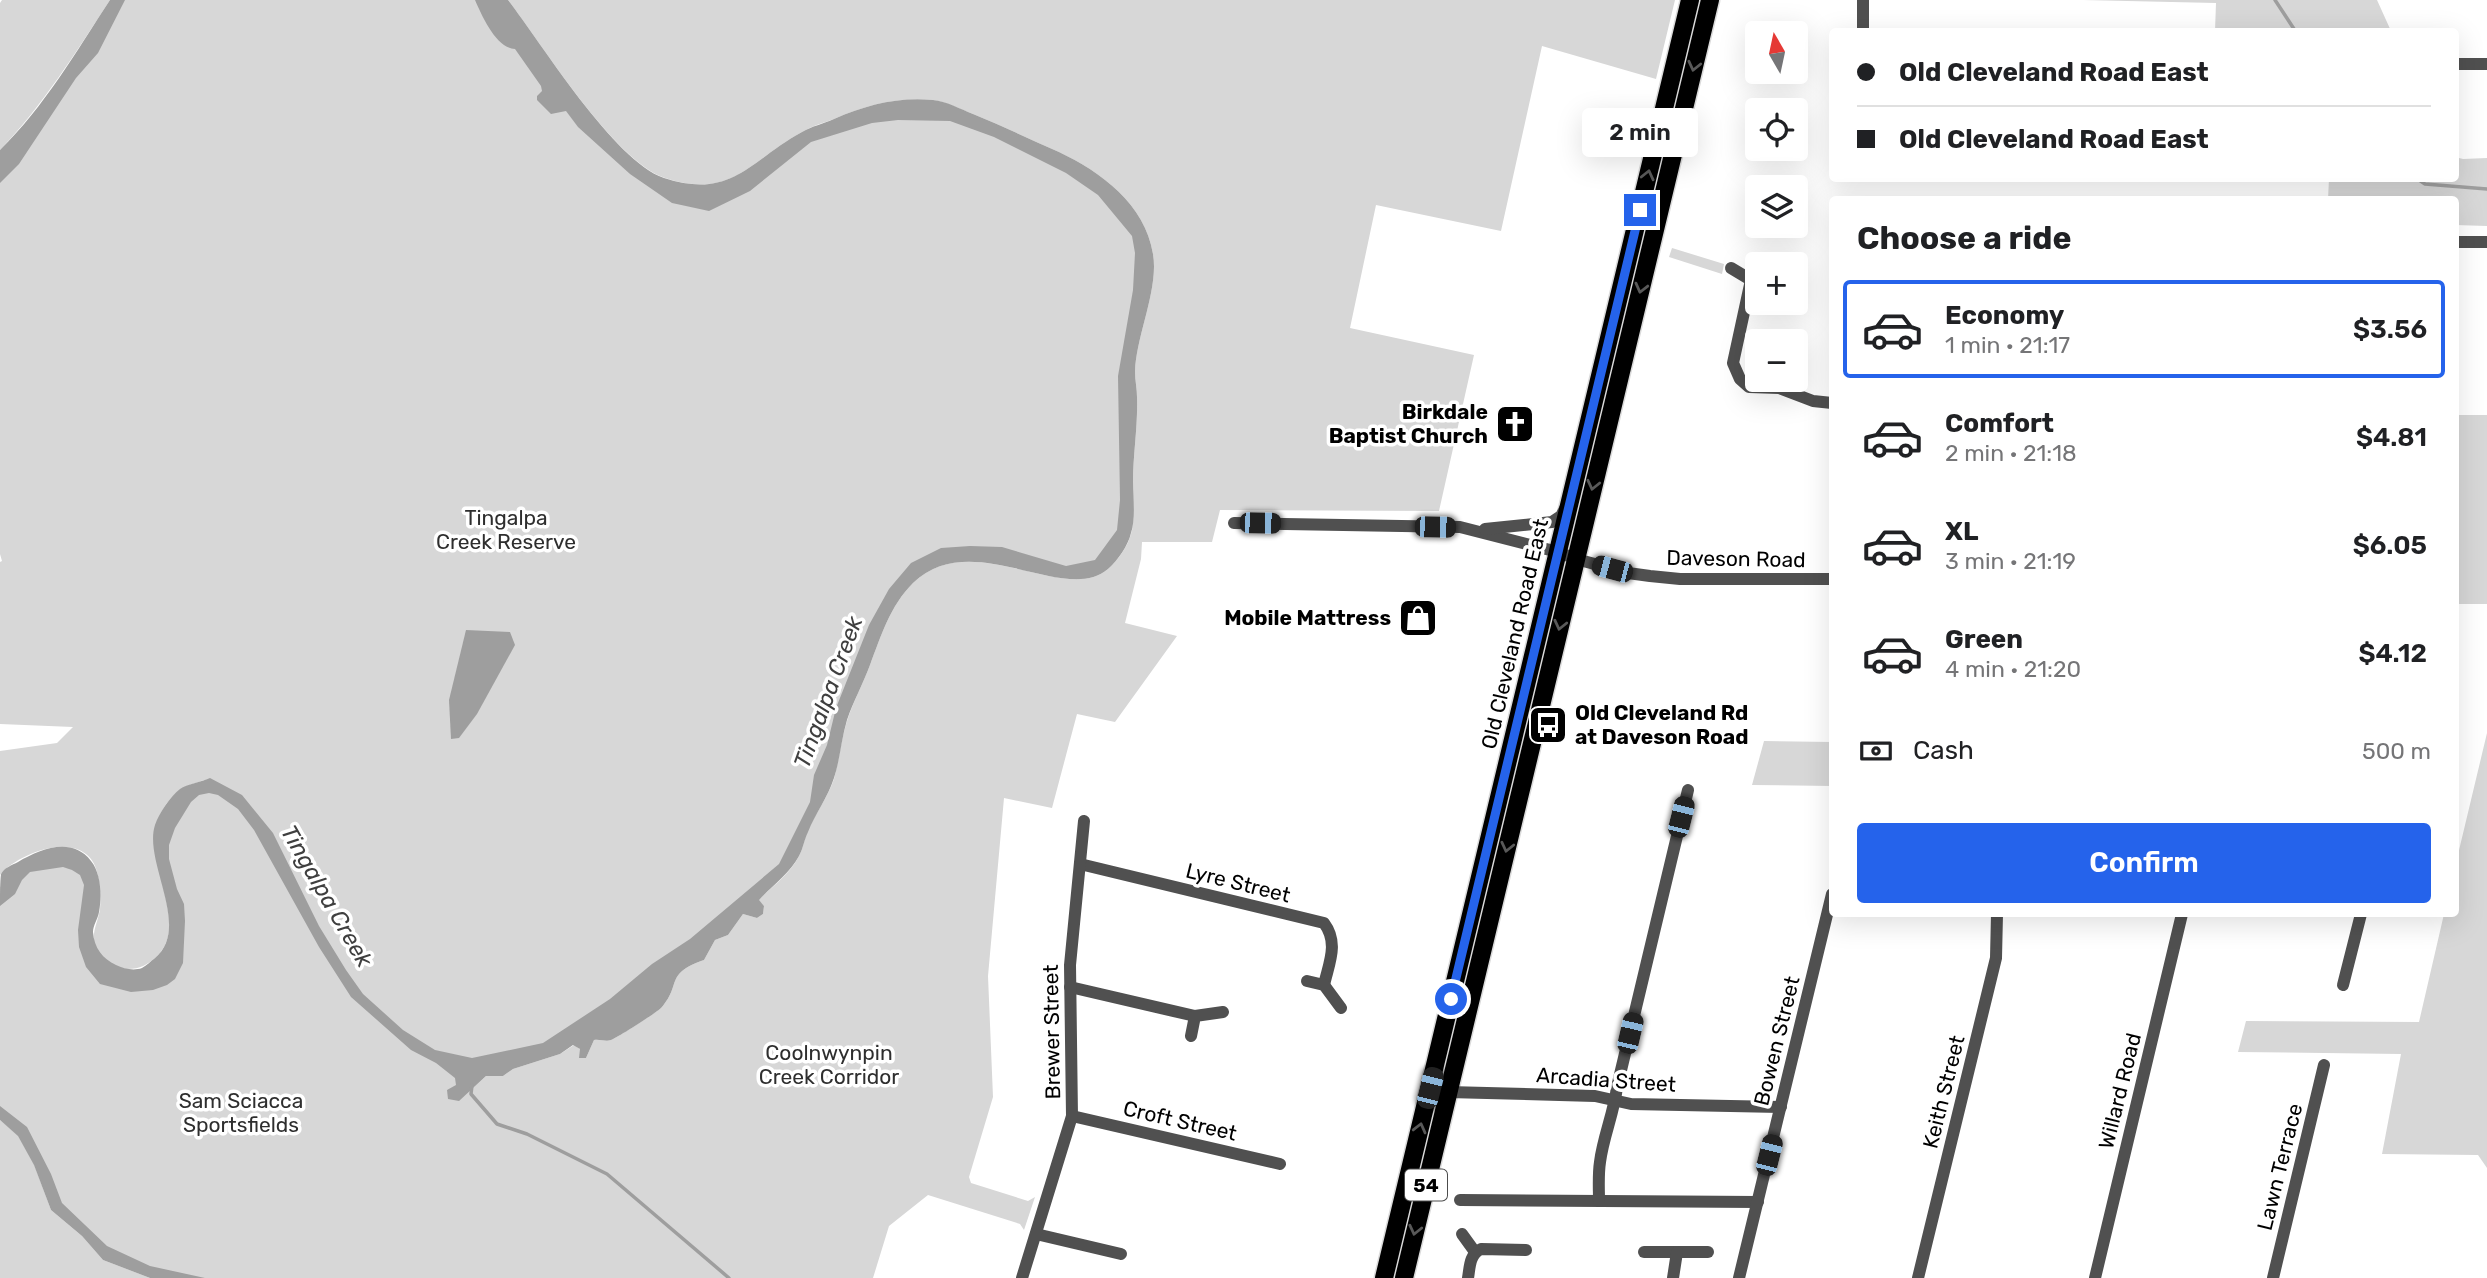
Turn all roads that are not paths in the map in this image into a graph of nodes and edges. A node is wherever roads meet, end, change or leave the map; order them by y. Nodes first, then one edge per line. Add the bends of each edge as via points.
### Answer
1 (1690, 0) edge
2 (1710, 0) edge
3 (1863, 0) edge
4 (1863, 28) edge
5 (2459, 64) edge
6 (2487, 64) edge
7 (2459, 242) edge
8 (2487, 242) edge
9 (1731, 268) dead end
10 (1745, 274) edge
11 (1745, 314) edge
12 (1829, 403) edge
13 (1570, 500) junction
14 (1234, 523) dead end
15 (1474, 530) junction
16 (1558, 552) junction
17 (1576, 559) junction
18 (1829, 579) edge
19 (1688, 790) dead end
20 (1084, 821) dead end
21 (1080, 864) junction
22 (1829, 907) edge
23 (1997, 917) edge
24 (2181, 917) edge
25 (2360, 917) edge
26 (1307, 981) dead end
27 (1324, 985) junction
28 (2343, 985) dead end
29 (1070, 987) junction
30 (1340, 1009) dead end
31 (1223, 1012) dead end
32 (1195, 1016) junction
33 (1191, 1036) dead end
34 (2324, 1065) dead end
35 (1430, 1088) junction
36 (1448, 1092) junction
37 (1616, 1101) junction
38 (1781, 1107) junction
39 (1072, 1116) junction
40 (1280, 1164) dead end
41 (1461, 1200) dead end
42 (1599, 1201) junction
43 (1758, 1202) junction
44 (1036, 1234) junction
45 (1462, 1234) dead end
46 (1526, 1250) dead end
47 (1475, 1252) junction
48 (1644, 1252) dead end
49 (1677, 1252) junction
50 (1708, 1252) dead end
51 (1121, 1254) dead end
52 (1022, 1278) edge
53 (1384, 1278) edge
54 (1404, 1278) edge
55 (1468, 1278) edge
56 (1672, 1278) edge
57 (1739, 1278) edge
58 (1918, 1278) edge
59 (2095, 1278) edge
60 (2273, 1278) edge

13 -> 1 main road, Old Cleveland Road East / 54
2 -> 17 main road, Old Cleveland Road East / 54
3 - 4 street
5 - 6 street
7 - 8 street
9 - 10 street
11 - 12 street via 1733,363 1740,379 1749,387 1779,388
13 - 15 street via 1552,522
13 - 16 main road, Old Cleveland Road East / 54
14 - 15 street
15 - 16 street, Daveson Road
16 - 17 street, Daveson Road
16 - 35 main road, Old Cleveland Road East / 54
17 - 18 street, Daveson Road via 1628,573 1680,579
17 -> 36 main road, Old Cleveland Road East / 54
19 - 37 street
20 - 21 street, Brewer Street
21 - 27 street, Lyre Street via 1324,923 1333,948
21 - 29 street, Brewer Street
22 - 38 street, Bowen Street
23 - 58 street, Keith Street via 1996,958
24 - 59 street, Willard Road
25 - 28 street
26 - 27 street
27 - 30 street
29 - 32 street
29 - 39 street, Brewer Street
31 - 32 street
32 - 33 street
34 - 60 street, Lawn Terrace
35 - 36 street, Arcadia Street
53 -> 35 main road, Old Cleveland Road East / 54
36 - 37 street, Arcadia Street via 1595,1096
36 -> 54 main road, Old Cleveland Road East / 54
37 - 38 street, Arcadia Street
37 - 42 street via 1602,1149
38 - 43 street, Bowen Street
39 - 40 street, Croft Street
39 - 44 street, Brewer Street
41 - 42 street
42 - 43 street
43 - 57 street, Bowen Street
44 - 51 street
44 - 52 street, Brewer Street
45 - 47 street
46 - 47 street
47 - 55 street
48 - 49 street
49 - 50 street
49 - 56 street

